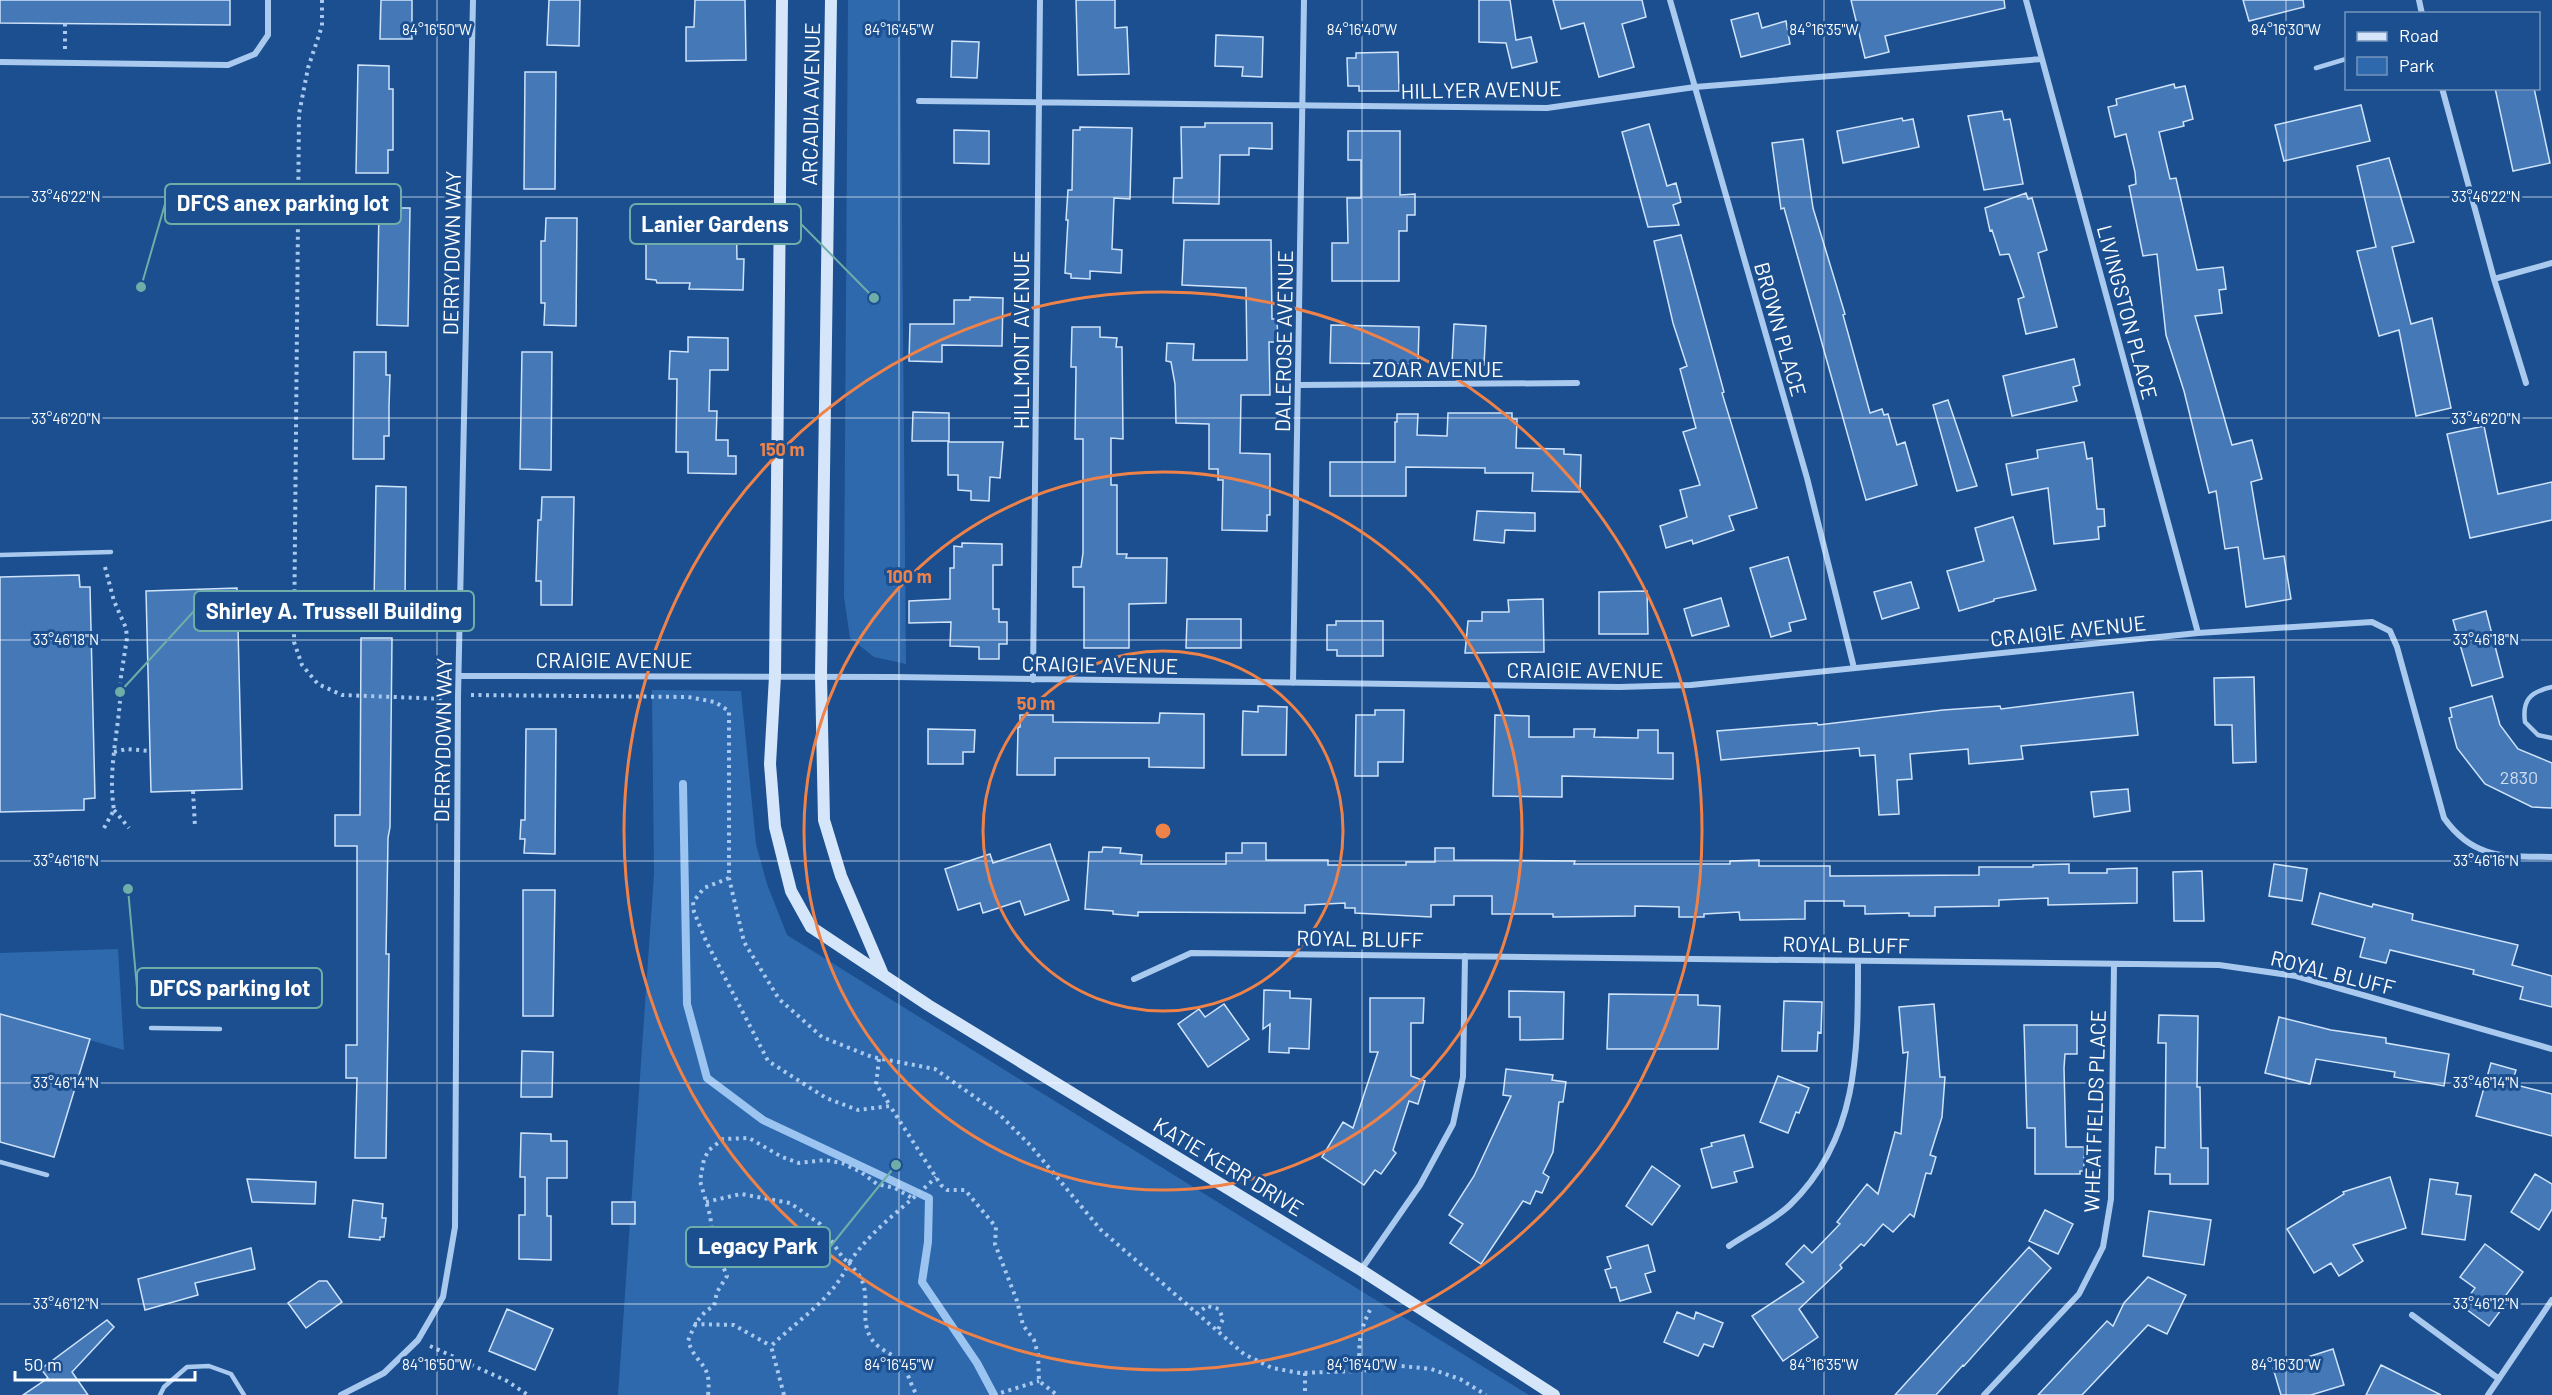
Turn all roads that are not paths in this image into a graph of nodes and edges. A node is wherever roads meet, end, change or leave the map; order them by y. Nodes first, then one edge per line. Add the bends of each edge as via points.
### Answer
1 (268, 0) edge
2 (473, 0) edge
3 (782, 0) edge
4 (831, 0) edge
5 (1040, 0) edge
6 (1304, 0) edge
7 (1670, 0) edge
8 (2026, 0) edge
9 (2042, 59) junction
10 (2345, 59) edge
11 (0, 62) edge
12 (2316, 68) dead end
13 (1695, 87) junction
14 (2443, 90) edge
15 (919, 101) dead end
16 (1038, 102) junction
17 (1303, 106) junction
18 (2552, 263) edge
19 (2494, 279) junction
20 (1577, 383) dead end
21 (2526, 383) dead end
22 (1299, 385) junction
23 (111, 552) dead end
24 (0, 555) edge
25 (2198, 633) junction
26 (1854, 668) junction
27 (459, 676) junction
28 (776, 676) junction
29 (821, 676) junction
30 (1033, 680) junction
31 (1293, 683) junction
32 (2552, 687) edge
33 (2552, 738) edge
34 (2552, 857) edge
35 (1465, 956) junction
36 (1858, 961) junction
37 (2114, 964) junction
38 (882, 973) junction
39 (1134, 979) dead end
40 (151, 1028) dead end
41 (220, 1029) dead end
42 (2552, 1049) edge
43 (0, 1162) edge
44 (47, 1174) dead end
45 (1729, 1246) dead end
46 (1361, 1270) junction
47 (2552, 1300) edge
48 (2412, 1315) dead end
49 (2499, 1379) junction
50 (160, 1395) edge
51 (244, 1395) edge
52 (341, 1395) edge
53 (1554, 1395) edge
54 (1984, 1395) edge
55 (2488, 1395) edge

1 - 11 street via 268,35 255,54 228,64
2 - 27 street, DERRYDOWN WAY
3 - 28 street, ARCADIA AVENUE
4 - 29 street, ARCADIA AVENUE
5 - 16 street, HILLMONT AVENUE
6 - 17 street, DALEROSE AVENUE
7 - 13 street, BROWN PLACE
8 - 9 street, LIVINGSTON PLACE
9 - 13 street, HILLYER AVENUE
9 - 25 street, LIVINGSTON PLACE
10 - 12 lane
13 - 17 street, HILLYER AVENUE via 1547,108
13 - 26 street, BROWN PLACE via 1807,478
14 - 19 street
15 - 16 street, HILLYER AVENUE
16 - 17 street, HILLYER AVENUE
16 - 30 street, HILLMONT AVENUE
17 - 22 street, DALEROSE AVENUE
18 - 19 street
19 - 21 street
20 - 22 street, ZOAR AVENUE
22 - 31 street, DALEROSE AVENUE
23 - 24 lane
25 - 26 street, CRAIGIE AVENUE
25 - 34 street, CRAIGIE AVENUE via 2372,622 2390,631 2444,818 2457,836 2482,851
26 - 31 street, CRAIGIE AVENUE via 1691,685 1618,687
27 - 28 street, CRAIGIE AVENUE
27 - 52 street, DERRYDOWN WAY via 455,1227 443,1297 418,1340 384,1373
28 - 29 street, CRAIGIE AVENUE
28 - 38 street, KATIE KERR DRIVE via 770,764 775,827 791,891 811,927
29 - 30 street, CRAIGIE AVENUE
29 - 38 street via 824,820 841,876
30 - 31 street, CRAIGIE AVENUE
32 - 33 lane via 2529,697 2523,707 2524,722 2538,735
35 - 36 street, ROYAL BLUFF
35 - 39 street, ROYAL BLUFF via 1191,953
35 - 46 street via 1463,1077 1453,1124 1420,1185
36 - 37 street, ROYAL BLUFF
36 - 45 street via 1858,1041 1850,1100 1827,1159 1789,1206
37 - 42 street, ROYAL BLUFF via 2219,965 2296,976
37 - 54 street, WHEATFIELDS PLACE via 2111,1199 2103,1247 2079,1294
38 - 46 street, KATIE KERR DRIVE
40 - 41 lane
43 - 44 lane
46 - 53 street, KATIE KERR DRIVE
47 - 49 street
48 - 49 street
49 - 55 street
50 - 51 lane via 187,1367 209,1366 231,1374

